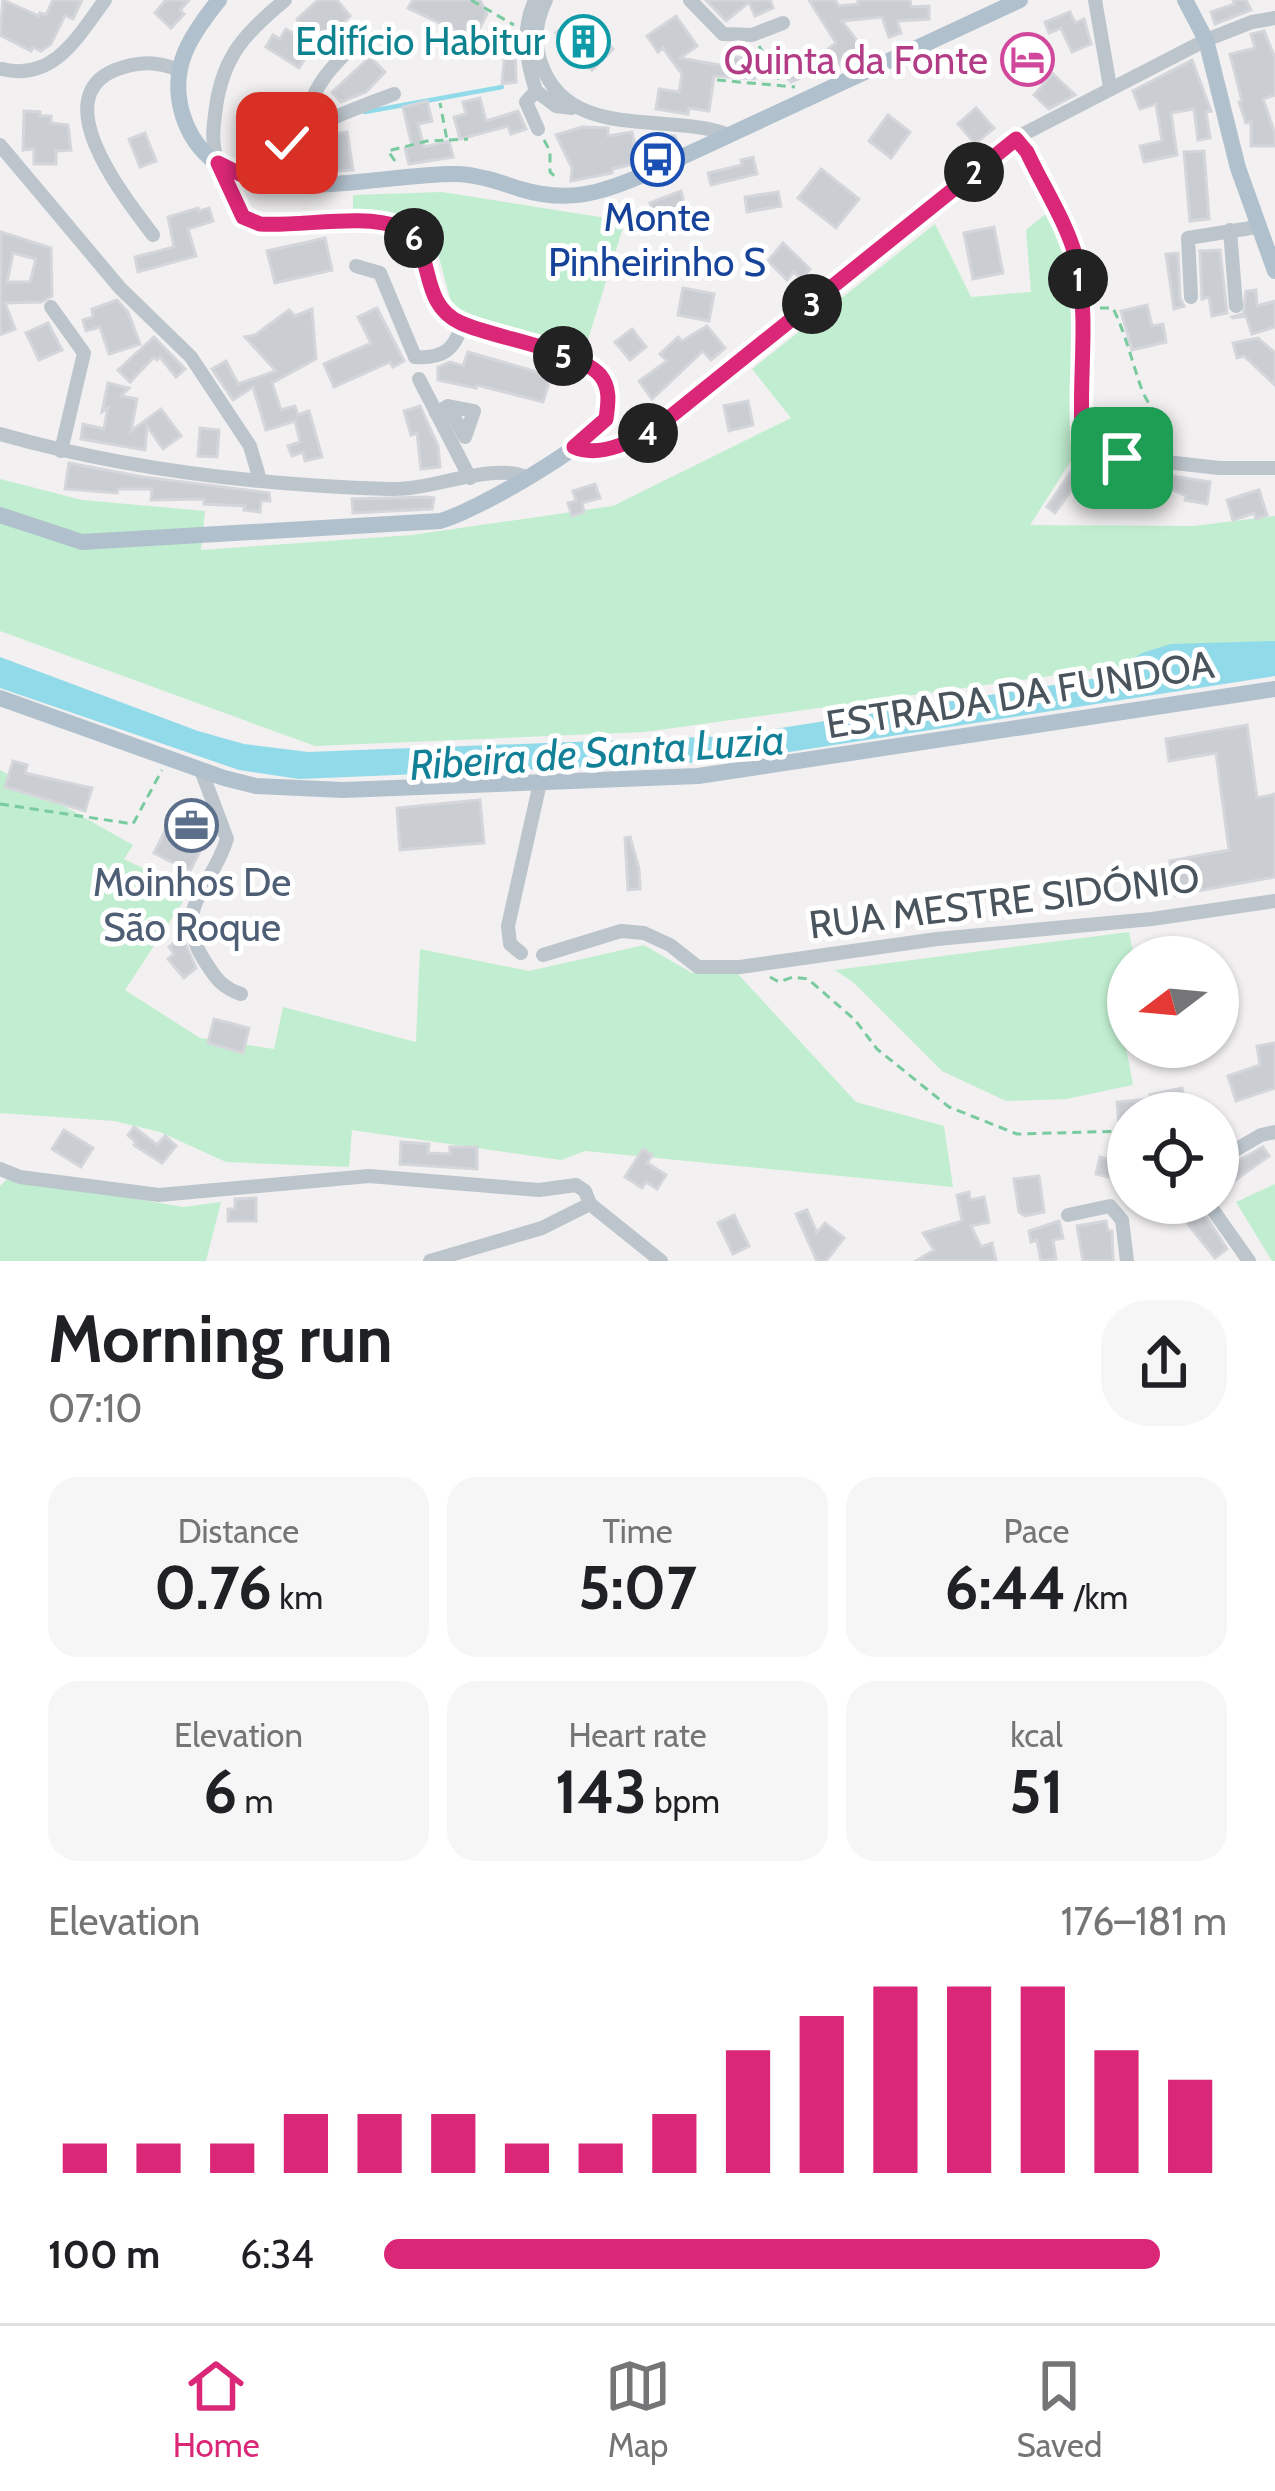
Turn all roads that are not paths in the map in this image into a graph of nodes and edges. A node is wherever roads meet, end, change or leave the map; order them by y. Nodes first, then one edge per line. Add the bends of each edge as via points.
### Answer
1 (105, 0) edge
2 (219, 0) edge
3 (285, 0) edge
4 (535, 0) edge
5 (546, 0) edge
6 (690, 0) edge
7 (1021, 0) edge
8 (1095, 0) edge
9 (1184, 0) edge
10 (1275, 18) edge
11 (783, 22) dead end
12 (366, 34) dead end
13 (1206, 40) junction
14 (1, 70) edge
15 (178, 70) junction
16 (1110, 87) junction
17 (536, 91) junction
18 (394, 94) dead end
19 (577, 109) junction
20 (538, 129) road end
21 (303, 135) junction
22 (729, 136) junction
23 (0, 145) edge
24 (218, 163) junction
25 (250, 179) junction
26 (1257, 227) junction
27 (1230, 230) junction
28 (153, 236) dead end
29 (356, 266) dead end
30 (1275, 271) edge
31 (1191, 297) dead end
32 (1236, 305) dead end
33 (51, 307) dead end
34 (462, 324) junction
35 (419, 379) dead end
36 (0, 434) edge
37 (574, 447) junction
38 (61, 451) junction
39 (1122, 458) road end
40 (1275, 468) edge
41 (526, 477) junction
42 (470, 478) junction
43 (260, 480) junction
44 (0, 515) edge
45 (1275, 689) edge
46 (0, 698) edge
47 (201, 770) junction
48 (540, 783) junction
49 (1275, 901) edge
50 (521, 953) dead end
51 (543, 955) dead end
52 (241, 994) dead end
53 (1275, 1132) edge
54 (1239, 1148) edge
55 (0, 1169) edge
56 (590, 1204) junction
57 (1069, 1214) dead end
58 (1223, 1224) edge
59 (430, 1261) edge
60 (661, 1261) edge
61 (1127, 1261) edge
62 (1249, 1261) edge

1 - 14 street via 52,64
2 - 15 main road via 193,32
3 - 24 street via 241,38 224,67 211,142
4 - 17 street via 526,61
5 - 19 street via 537,53 557,94
6 - 11 street via 716,30 733,35
7 - 22 main road
8 - 16 street
9 - 13 main road
10 - 13 street
12 - 21 street via 322,78 304,113
13 - 16 street
13 - 26 main road
15 - 24 main road via 186,124
15 - 28 street via 155,61 117,69 94,81 86,99 112,179
16 - 37 street via 1016,139 660,425 624,444
17 - 19 street
17 - 20 street via 526,102
18 - 21 street
19 - 22 street
21 - 25 street via 274,151
22 - 25 main road via 590,196 549,196 474,175 277,185
23 - 43 street via 120,288 190,357 250,446
24 - 25 main road
24 - 34 main road via 232,200 251,221 387,223 407,231 432,297
26 - 27 street
26 - 30 main road
27 - 31 street via 1188,238
27 - 32 street
29 - 34 street via 380,274 415,357 449,351
33 - 38 street via 84,352
34 - 37 main road via 573,359 601,376 606,419
35 - 42 street via 442,410
36 - 38 street
37 - 41 main road
38 - 43 street
39 - 40 street
41 - 42 street
41 - 44 main road via 461,515 408,524 82,542
42 - 43 street via 407,490
45 - 48 main road, ESTRADA DA FUNDOA via 751,770
46 - 47 main road, ESTRADA DA FUNDOA
47 - 48 main road, ESTRADA DA FUNDOA via 294,789
47 - 52 street via 227,839 190,913 190,933 221,985
48 - 50 street via 508,926 510,944
49 - 51 street, RUA MESTRE SIDÓNIO via 740,967 698,967 670,945 621,931
53 - 54 street
55 - 56 street via 159,1195 369,1176 576,1186
56 - 59 street via 542,1228
56 - 60 street
57 - 61 street via 1110,1206 1122,1220
58 - 62 street

